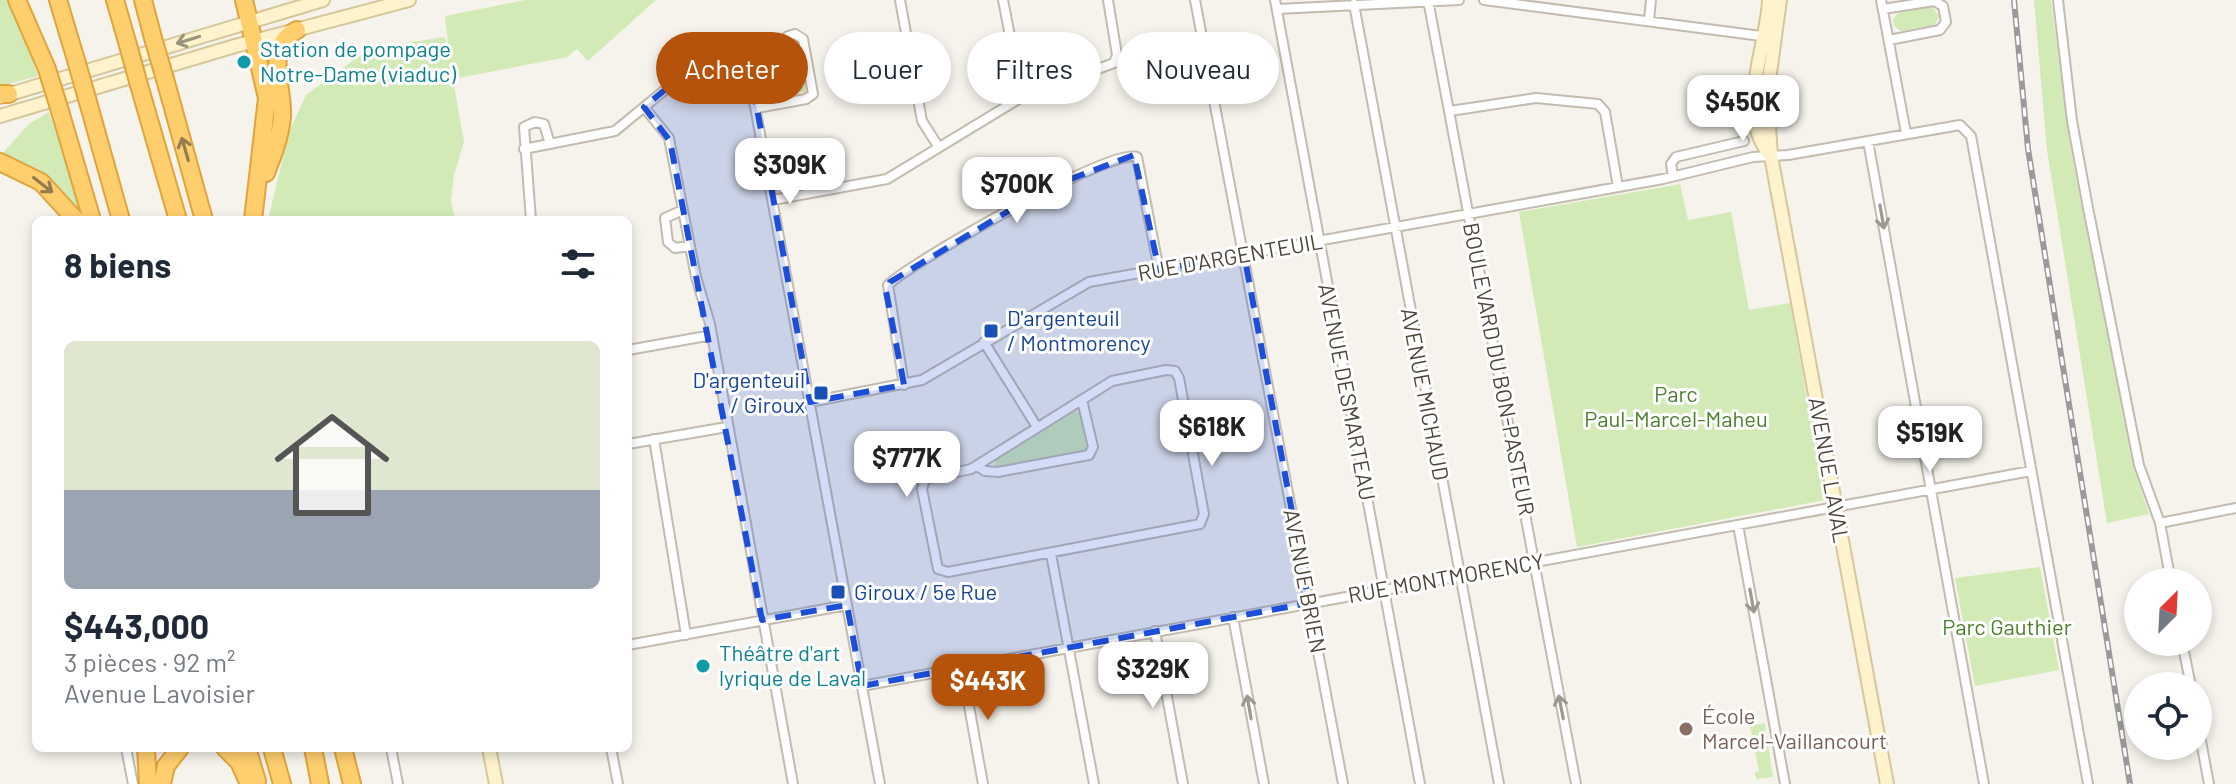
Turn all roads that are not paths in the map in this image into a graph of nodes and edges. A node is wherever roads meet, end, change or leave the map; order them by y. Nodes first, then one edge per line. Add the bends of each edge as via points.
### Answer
1 (17, 0) edge
2 (27, 0) edge
3 (58, 0) edge
4 (115, 0) edge
5 (143, 0) edge
6 (244, 0) edge
7 (323, 0) edge
8 (409, 0) edge
9 (900, 0) edge
10 (1003, 0) edge
11 (1108, 0) edge
12 (1195, 0) edge
13 (1459, 0) edge
14 (1484, 0) edge
15 (1651, 0) edge
16 (1769, 0) edge
17 (1780, 0) edge
18 (2058, 0) edge
19 (1428, 1) edge
20 (1508, 1) edge
21 (1276, 4) edge
22 (1354, 4) junction
23 (1882, 4) edge
24 (1649, 20) junction
25 (250, 22) junction
26 (297, 30) junction
27 (1009, 32) edge
28 (1771, 37) junction
29 (1889, 40) junction
30 (255, 42) junction
31 (127, 52) junction
32 (808, 64) edge
33 (1101, 67) edge
34 (47, 69) junction
35 (136, 81) junction
36 (3, 95) edge
37 (656, 97) edge
38 (808, 97) edge
39 (755, 104) edge
40 (775, 104) edge
41 (1010, 104) edge
42 (644, 107) junction
43 (757, 108) junction
44 (1450, 111) junction
45 (0, 116) edge
46 (1906, 133) junction
47 (1744, 141) dead end
48 (1868, 141) junction
49 (550, 144) junction
50 (938, 146) junction
51 (524, 149) junction
52 (1771, 156) junction
53 (0, 162) edge
54 (1673, 176) junction
55 (1618, 187) junction
56 (773, 200) junction
57 (257, 201) junction
58 (683, 210) junction
59 (1470, 213) junction
60 (72, 216) edge
61 (91, 216) edge
62 (120, 216) edge
63 (177, 216) edge
64 (203, 216) edge
65 (254, 216) edge
66 (531, 216) edge
67 (1394, 226) junction
68 (1319, 240) junction
69 (690, 246) junction
70 (1244, 254) junction
71 (1159, 270) junction
72 (712, 335) junction
73 (984, 342) junction
74 (632, 349) edge
75 (904, 385) junction
76 (1082, 400) junction
77 (810, 402) junction
78 (727, 427) junction
79 (1037, 427) junction
80 (654, 439) junction
81 (632, 443) edge
82 (977, 466) junction
83 (2031, 471) junction
84 (1932, 490) junction
85 (1835, 507) junction
86 (2236, 508) edge
87 (2160, 523) junction
88 (1738, 525) junction
89 (1051, 554) junction
90 (1534, 562) junction
91 (2168, 568) edge
92 (1459, 576) junction
93 (1384, 589) junction
94 (1309, 603) junction
95 (847, 605) junction
96 (1233, 617) junction
97 (762, 620) junction
98 (1155, 631) junction
99 (686, 635) junction
100 (632, 644) edge
101 (1069, 647) junction
102 (962, 667) junction
103 (862, 686) junction
104 (127, 752) edge
105 (146, 752) edge
106 (177, 752) edge
107 (229, 752) edge
108 (248, 752) edge
109 (273, 752) edge
110 (314, 752) edge
111 (344, 752) edge
112 (392, 752) edge
113 (490, 752) edge
114 (612, 752) edge
115 (2205, 760) edge
116 (133, 784) edge
117 (148, 784) edge
118 (162, 784) edge
119 (249, 784) edge
120 (258, 784) edge
121 (282, 784) edge
122 (320, 784) edge
123 (352, 784) edge
124 (398, 784) edge
125 (496, 784) edge
126 (618, 784) edge
127 (793, 784) edge
128 (880, 784) edge
129 (983, 784) edge
130 (1094, 784) edge
131 (1183, 784) edge
132 (1264, 784) edge
133 (1343, 784) edge
134 (1420, 784) edge
135 (1499, 784) edge
136 (1576, 784) edge
137 (1785, 784) edge
138 (1887, 784) edge
139 (1984, 784) edge
140 (2088, 784) edge
141 (2209, 784) edge

1 - 34 highway
2 - 34 highway
3 - 62 highway, bridge
4 - 31 highway
64 -> 5 highway, bridge
6 - 25 highway
7 - 25 street
8 - 26 street
9 - 50 street via 922,121
10 - 27 street
11 - 33 street via 1115,62
12 - 70 street, AVENUE BRIEN
13 - 19 street
14 - 20 street
15 - 24 street
16 - 28 street
17 - 28 street
18 - 87 street via 2088,208 2139,465
19 - 22 street
19 - 44 street, BOULEVARD DU BON-PASTEUR
20 - 24 street
21 - 22 street
21 - 68 street, AVENUE DESMARTEAU
22 - 67 street, AVENUE MICHAUD
23 - 29 street
23 - 29 street via 1934,1 1944,11 1940,30
24 - 28 street
25 - 30 highway
25 -> 31 street
26 - 30 street
26 - 57 highway via 277,51 281,126
28 - 52 street, AVENUE LAVAL
29 - 46 street
30 - 35 street
30 - 57 highway via 267,104
31 - 35 highway, bridge
31 - 36 street
32 - 38 street via 813,88
34 - 61 highway, bridge
35 - 45 street
35 - 63 highway
37 - 42 street
39 - 43 street
40 - 43 street
41 - 50 street
42 - 49 street via 612,132
42 - 58 street via 669,138
43 - 56 street
44 - 55 street via 1536,98 1598,104 1605,112
44 - 59 street, BOULEVARD DU BON-PASTEUR
46 - 48 street, RUE D'ARGENTEUIL
46 - 83 street, RUE D'ARGENTEUIL via 1955,124 1971,136
47 - 54 street via 1676,157 1671,162
48 - 52 street, RUE D'ARGENTEUIL
48 -> 84 street
49 - 51 street
49 - 51 street via 544,124 530,123 523,130
50 - 56 street via 882,181
51 - 66 street
52 - 54 street, RUE D'ARGENTEUIL
52 - 85 street, AVENUE LAVAL
53 -> 60 highway via 41,182
54 - 55 street, RUE D'ARGENTEUIL
55 - 59 street, RUE D'ARGENTEUIL
56 - 77 street
57 - 65 highway
58 - 69 street
58 - 69 street via 665,218 668,242 675,248
59 - 67 street, RUE D'ARGENTEUIL
59 - 90 street, BOULEVARD DU BON-PASTEUR
67 - 68 street, RUE D'ARGENTEUIL
67 - 92 street, AVENUE MICHAUD
68 - 70 street, RUE D'ARGENTEUIL
68 - 93 street, AVENUE DESMARTEAU
69 - 72 street
70 - 71 street, RUE D'ARGENTEUIL
70 - 94 street, AVENUE BRIEN
71 - 73 street, RUE D'ARGENTEUIL via 1080,285
71 - 75 street via 1137,157 1123,155 1053,185 888,285
72 - 74 street
72 - 78 street
73 - 75 street, RUE D'ARGENTEUIL
73 - 79 street
75 - 77 street, RUE D'ARGENTEUIL
76 - 79 street
76 - 82 street via 1093,447 1089,455 998,472
76 - 89 street via 1119,379 1175,371 1204,518 1188,528
77 - 95 street
78 - 80 street
78 - 97 street
79 - 82 street
80 - 81 street
80 - 99 street
82 - 89 street via 922,483 938,569 948,572
83 - 84 street, RUE MONTMORENCY
83 - 140 street
84 - 85 street, RUE MONTMORENCY
84 - 139 street
85 - 88 street, RUE MONTMORENCY
85 - 138 street, AVENUE LAVAL
86 - 87 street
87 - 91 street
88 - 90 street, RUE MONTMORENCY
88 -> 137 street
89 - 101 street
90 - 92 street, RUE MONTMORENCY
136 -> 90 street, BOULEVARD DU BON-PASTEUR
92 - 93 street, RUE MONTMORENCY
92 - 135 street, AVENUE MICHAUD
93 - 94 street, RUE MONTMORENCY
93 - 134 street, AVENUE DESMARTEAU
94 - 96 street, RUE MONTMORENCY
94 - 133 street, AVENUE BRIEN
95 - 97 street
95 - 103 street
96 - 98 street, RUE MONTMORENCY
132 -> 96 street
97 - 99 street
97 - 127 street
98 - 101 street, RUE MONTMORENCY
98 - 131 street
99 - 100 street
101 - 102 street, RUE MONTMORENCY
101 - 130 street
102 - 103 street, RUE MONTMORENCY
102 - 129 street
103 - 128 street
104 - 116 street
105 - 117 highway
106 - 118 highway
107 - 119 highway
108 - 120 highway
109 - 121 highway
110 - 122 highway
111 - 123 highway
112 - 124 street
113 - 125 street
114 - 126 street
115 - 141 street

